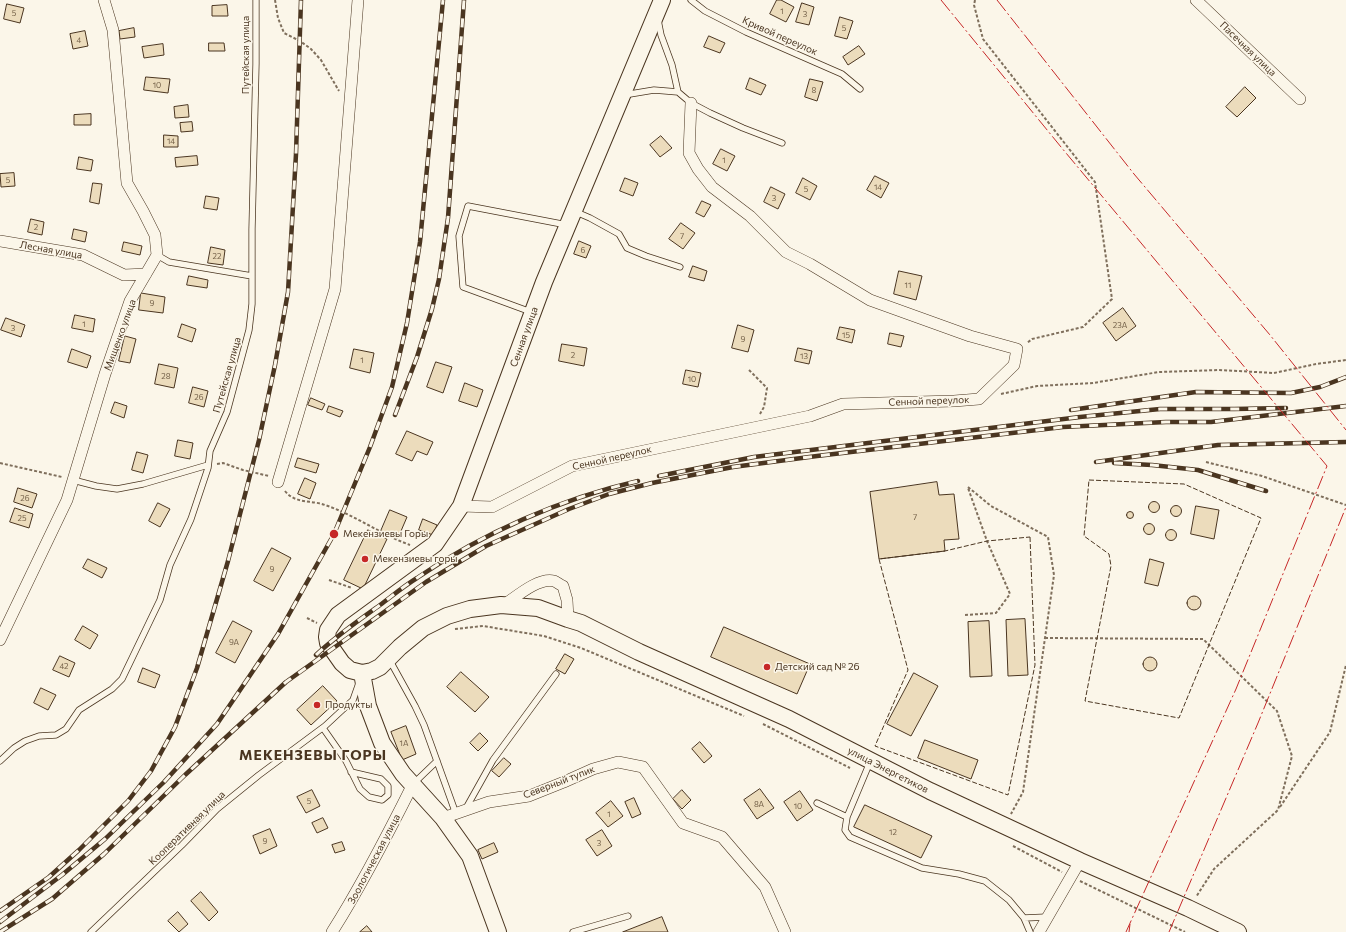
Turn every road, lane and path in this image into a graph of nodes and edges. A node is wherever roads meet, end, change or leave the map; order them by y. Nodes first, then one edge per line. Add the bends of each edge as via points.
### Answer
1 (104, 0) edge
2 (256, 0) edge
3 (275, 0) edge
4 (358, 0) edge
5 (691, 0) edge
6 (975, 0) edge
7 (1196, 0) edge
8 (659, 7) edge
9 (860, 89) dead end
10 (678, 92) junction
11 (622, 95) junction
12 (1300, 99) dead end
13 (690, 103) junction
14 (349, 110) junction
15 (782, 143) dead end
16 (571, 218) junction
17 (0, 241) edge
18 (157, 255) junction
19 (680, 267) dead end
20 (146, 274) junction
21 (252, 276) junction
22 (533, 313) junction
23 (1017, 349) junction
24 (1346, 360) edge
25 (749, 370) dead end
26 (1000, 394) dead end
27 (752, 427) junction
28 (1206, 462) dead end
29 (0, 463) edge
30 (208, 465) junction
31 (73, 480) junction
32 (278, 482) junction
33 (1346, 505) edge
34 (461, 506) junction
35 (425, 551) junction
36 (329, 580) dead end
37 (367, 593) junction
38 (504, 605) junction
39 (965, 615) dead end
40 (568, 619) junction
41 (450, 631) dead end
42 (1, 636) edge
43 (1045, 638) junction
44 (389, 658) junction
45 (1346, 665) edge
46 (362, 674) junction
47 (556, 674) dead end
48 (745, 716) dead end
49 (760, 722) dead end
50 (323, 728) junction
51 (870, 760) junction
52 (0, 761) edge
53 (437, 761) junction
54 (850, 768) dead end
55 (351, 772) junction
56 (413, 784) junction
57 (817, 803) dead end
58 (1278, 810) junction
59 (454, 815) junction
60 (847, 817) junction
61 (1004, 826) junction
62 (1008, 844) dead end
63 (1080, 861) junction
64 (1071, 876) junction
65 (1188, 908) junction
66 (628, 916) dead end
67 (1047, 917) junction
68 (1024, 918) junction
69 (91, 932) edge
70 (332, 932) edge
71 (498, 932) edge
72 (573, 932) edge
73 (784, 932) edge
74 (1030, 932) edge
75 (1038, 932) edge
76 (1185, 932) edge
77 (1238, 932) edge

1 - 18 street via 113,30 127,183 155,234
2 - 21 lane, Путейская улица
3 - 14 path via 284,33 312,49
4 - 14 street
5 - 9 lane, Кривой переулок via 705,11 746,32 842,74
6 - 23 path via 983,39 1095,182 1112,299 1083,326 1032,339
7 - 12 street, Пасечная улица
8 - 10 lane via 661,35
8 - 11 main road, Сенная улица
10 - 11 lane via 654,90
10 - 13 lane
11 - 16 main road, Сенная улица
13 - 15 lane via 742,128
13 - 23 street via 689,153 698,169 712,187 750,216 786,252 870,300 970,336
14 - 32 street via 335,289
16 - 19 lane via 590,218 619,234 627,248
16 - 22 main road, Сенная улица
16 - 22 lane via 468,206 460,236 463,287
17 - 20 street, Лесная улица via 82,255 124,275
18 - 20 street, Мищенко улица
18 - 21 lane via 169,262
20 - 31 street, Мищенко улица via 130,301
21 - 30 lane, Путейская улица via 249,330 227,412 210,451
22 - 34 main road, Сенная улица
23 - 27 street, Сенной переулок via 1014,365 978,399 843,404 810,416
24 - 26 path via 1274,373 1219,370 1159,372 1093,383 1037,386
25 - 27 path via 767,388 764,407
27 - 34 street, Сенной переулок via 572,466 492,507
28 - 33 path via 1262,476
29 - 31 path
30 - 31 lane via 144,484 117,489
30 - 32 path via 223,463 272,477
30 - 52 lane, Путейская улица via 191,519 170,565 160,600 122,679 112,689 79,710 66,729 56,735 39,736 25,741
31 - 42 street, Мищенко улица via 67,500
32 - 35 path via 287,494 302,501 324,504 392,539
34 - 35 main road, Сенная улица via 435,544
35 - 37 main road, Сенная улица
36 - 37 path
37 - 46 main road, Сенная улица via 338,615 326,637 342,663 350,670
38 - 40 main road, улица Энергетиков via 538,608
38 - 40 street via 536,584 554,581 563,586
38 - 44 main road, улица Энергетиков via 470,609 436,621 423,628
39 - 43 path via 996,613 1010,594 987,541 968,487 990,506 1048,537 1054,575
40 - 51 main road, улица Энергетиков via 790,719
41 - 48 path via 482,626 544,636 582,648
43 - 58 path via 1203,639 1278,711 1292,756
43 - 61 path via 1022,792
44 - 46 main road, улица Энергетиков via 380,667
44 - 53 lane via 415,706
45 - 58 path via 1330,732
46 - 50 lane, Кооперативная улица via 353,700
46 - 56 main road via 368,706 382,743
47 - 59 lane
49 - 54 path
50 - 55 lane
50 - 69 lane, Кооперативная улица via 217,809
51 - 60 lane
51 - 61 main road, улица Энергетиков
53 - 56 lane
53 - 59 lane
55 - 55 lane via 360,789 369,797 382,800 388,795 388,786 381,780
56 - 59 main road
56 - 70 street, Зоологическая улица via 372,864
57 - 60 lane
58 - 65 path via 1214,870
59 - 71 main road
59 - 73 street, Северный тупик via 489,802 529,796 599,767 618,762 643,767 683,823 722,837 765,887
60 - 68 lane via 845,830 850,837 922,868 959,874 985,882 1009,900
61 - 63 main road, улица Энергетиков
62 - 64 path
63 - 64 street
63 - 65 main road, улица Энергетиков
64 - 67 street
64 - 76 path
65 - 77 main road, улица Энергетиков
66 - 72 lane
67 - 68 lane
67 - 75 street
68 - 74 lane

